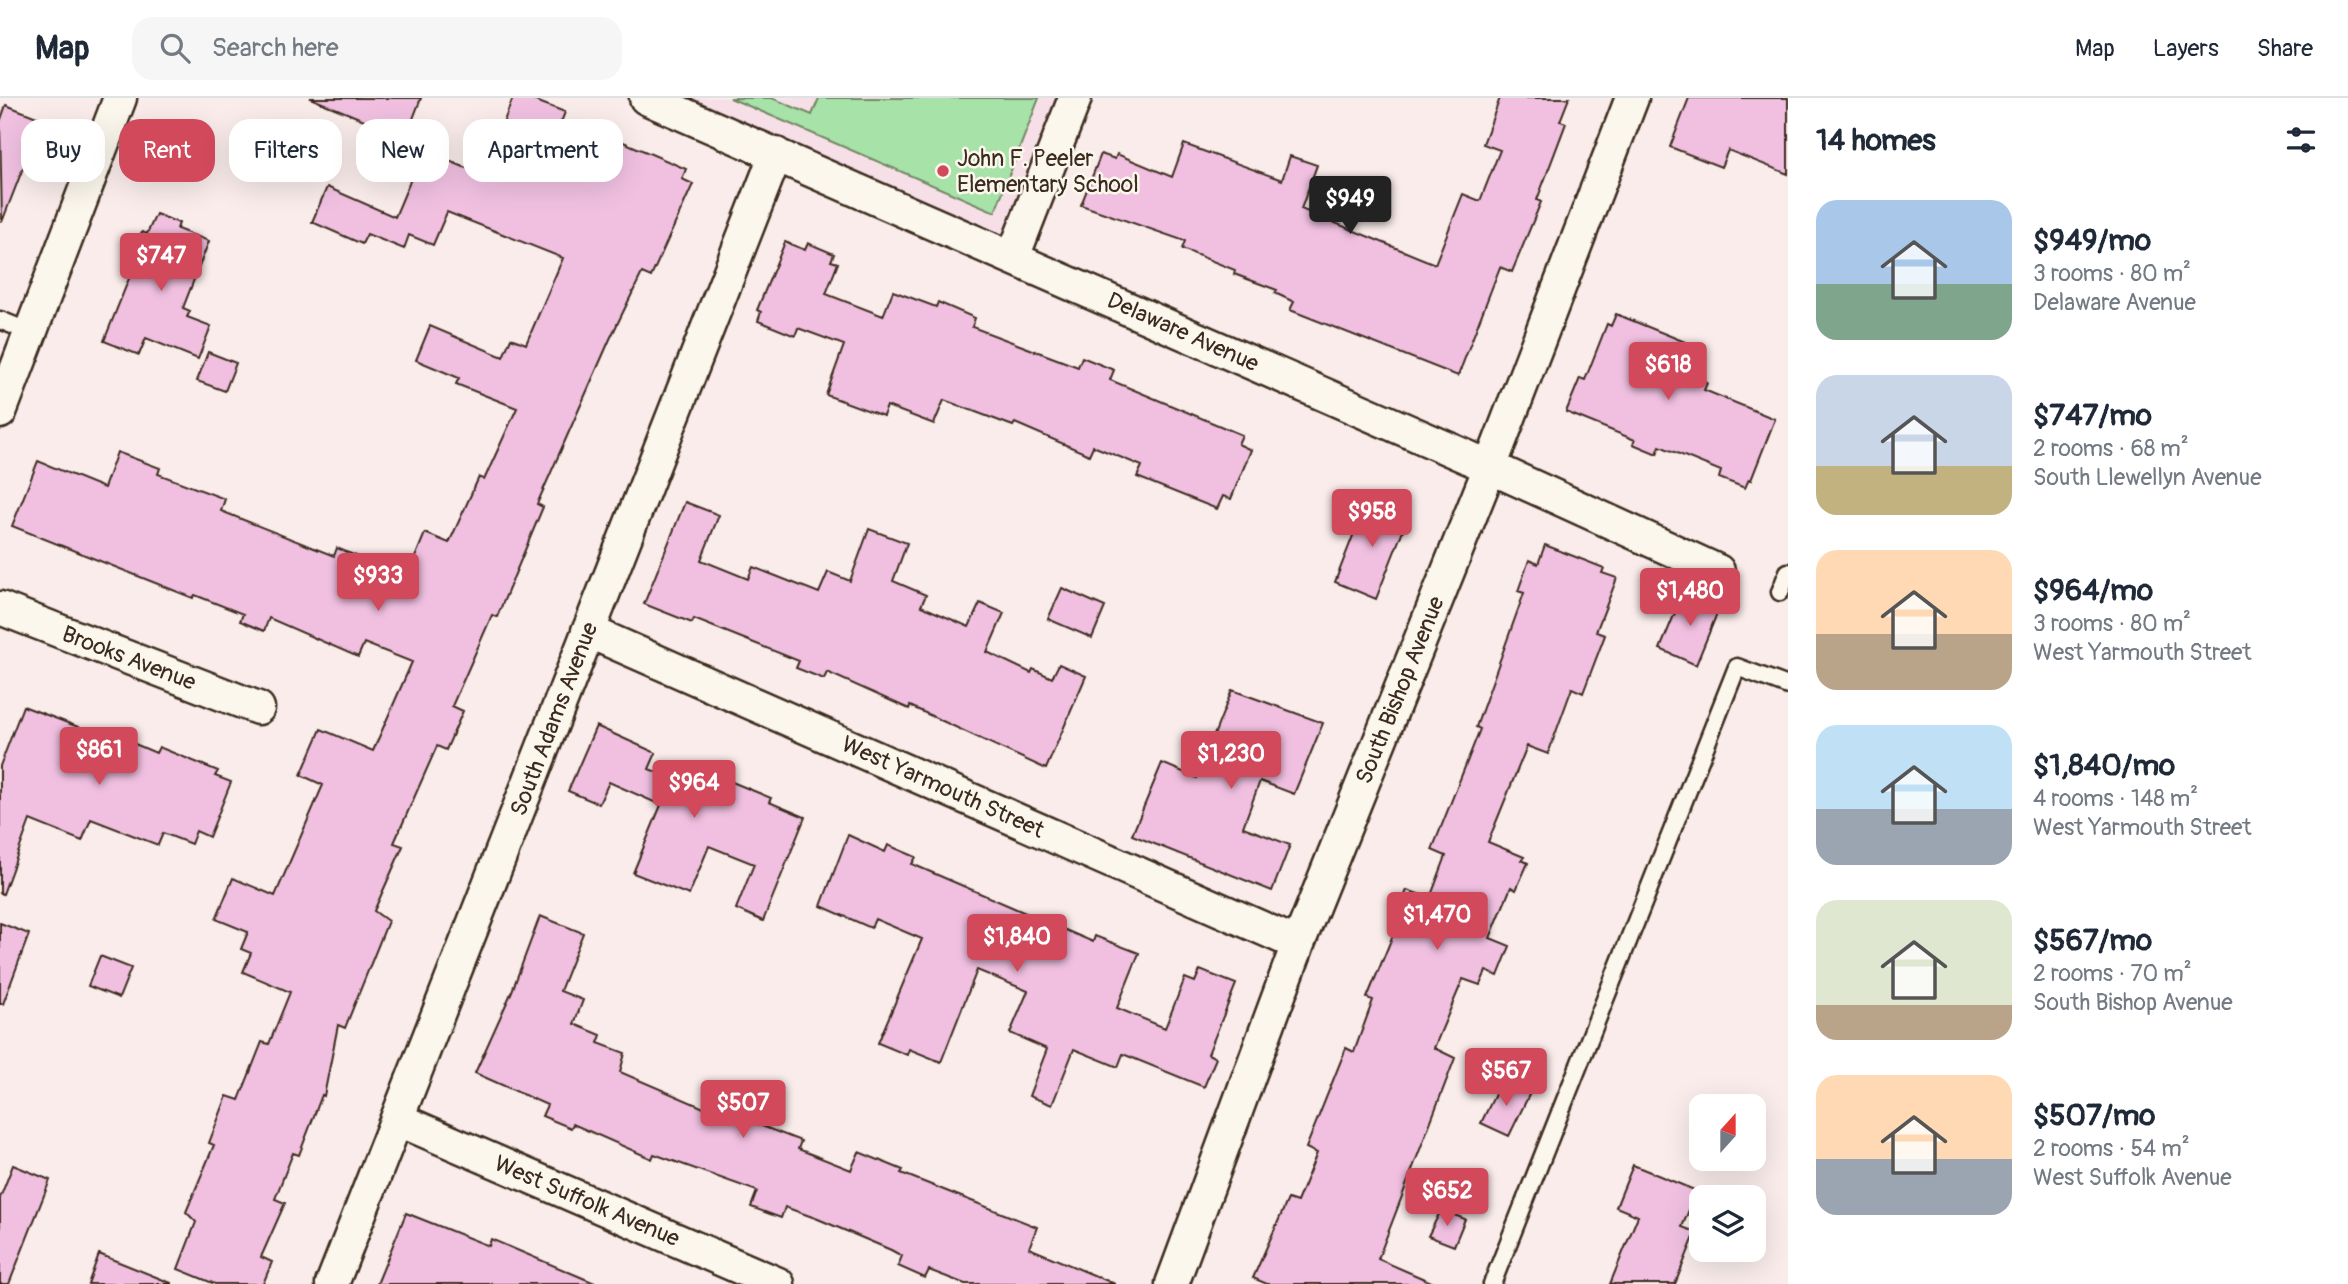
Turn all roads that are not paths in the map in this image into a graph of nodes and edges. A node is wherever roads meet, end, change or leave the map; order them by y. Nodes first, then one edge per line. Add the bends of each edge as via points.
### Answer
1 (120, 98) edge
2 (646, 98) edge
3 (1074, 98) edge
4 (1632, 98) edge
5 (776, 154) junction
6 (1013, 257) junction
7 (0, 320) edge
8 (32, 333) junction
9 (0, 412) edge
10 (1490, 467) junction
11 (1718, 570) dead end
12 (1788, 572) edge
13 (1780, 592) dead end
14 (0, 608) edge
15 (588, 631) junction
16 (1788, 685) edge
17 (258, 708) dead end
18 (1298, 944) junction
19 (397, 1119) junction
20 (332, 1284) edge
21 (778, 1284) edge
22 (1172, 1284) edge
23 (1492, 1284) edge

1 - 8 street
2 - 5 street, Delaware Avenue
3 - 6 street
4 - 10 street, South Bishop Avenue
5 - 6 street, Delaware Avenue
5 - 15 street, South Adams Avenue
6 - 10 street, Delaware Avenue
7 - 8 lane
8 - 9 street
10 - 11 street, Delaware Avenue
10 - 18 street, South Bishop Avenue
12 - 13 lane
14 - 17 street, Brooks Avenue
15 - 18 street, West Yarmouth Street
15 - 19 street, South Adams Avenue
16 - 23 lane via 1737,667
18 - 22 street, South Bishop Avenue
19 - 20 street, South Adams Avenue
19 - 21 street, West Suffolk Avenue

